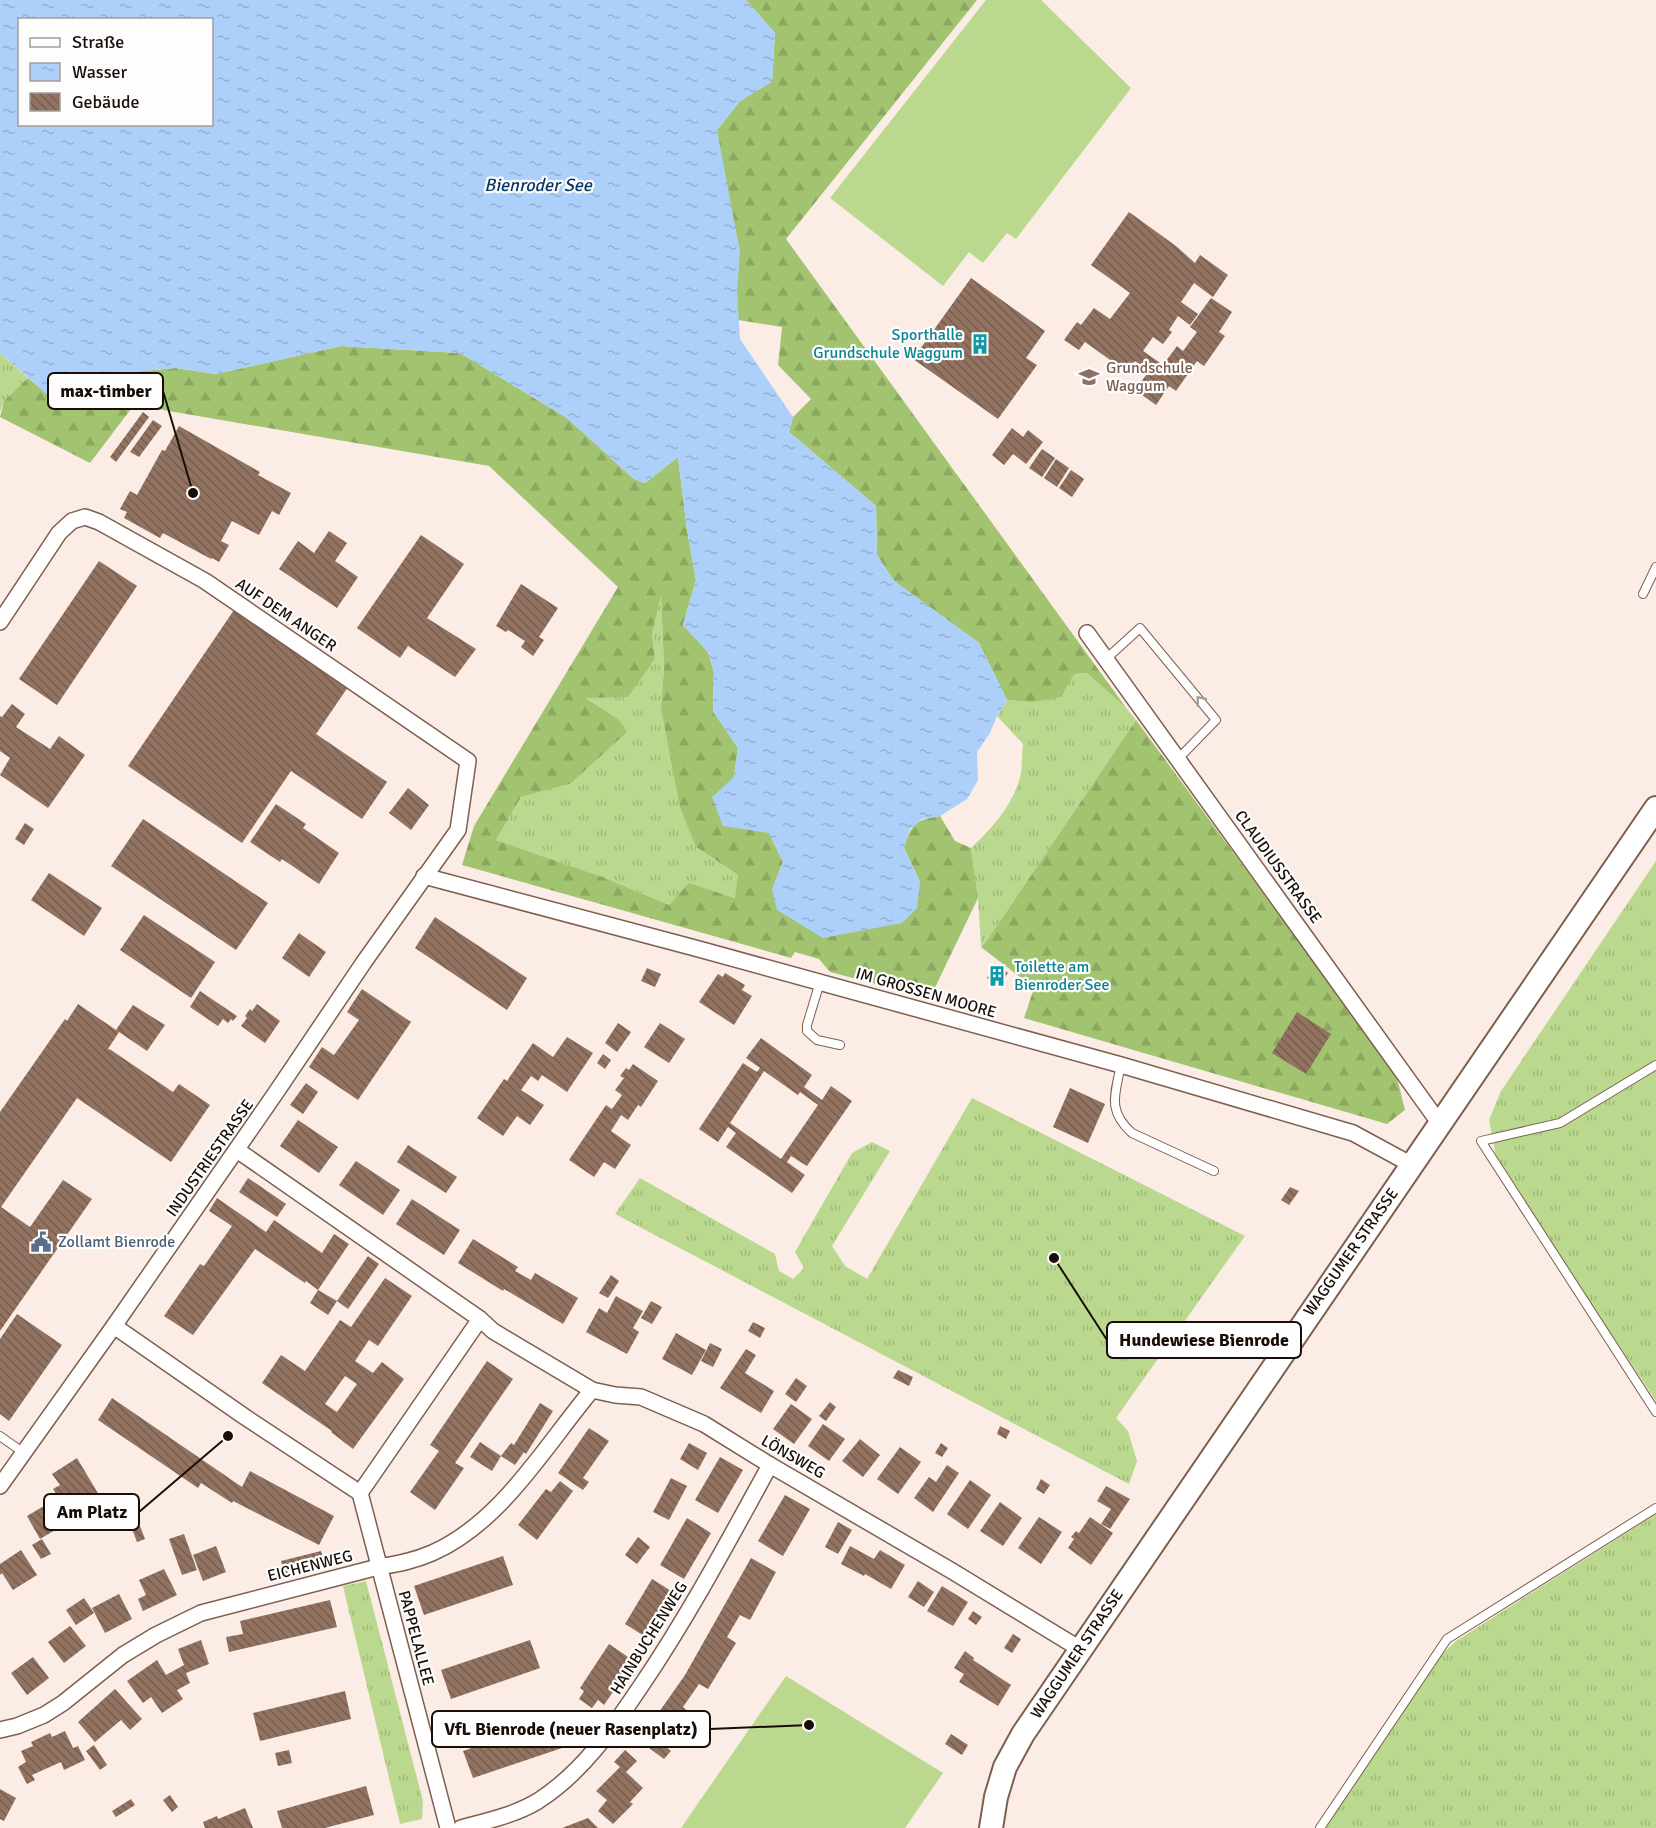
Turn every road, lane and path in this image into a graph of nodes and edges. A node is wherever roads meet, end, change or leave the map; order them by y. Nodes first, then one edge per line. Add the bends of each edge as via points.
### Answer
1 (1656, 567) edge
2 (1643, 594) dead end
3 (0, 622) edge
4 (1087, 633) dead end
5 (1106, 659) junction
6 (1178, 759) junction
7 (1656, 808) edge
8 (424, 876) junction
9 (820, 982) junction
10 (840, 1045) dead end
11 (1121, 1065) junction
12 (1656, 1065) edge
13 (1440, 1124) junction
14 (237, 1150) junction
15 (1412, 1165) junction
16 (1214, 1171) dead end
17 (480, 1319) junction
18 (114, 1326) junction
19 (592, 1390) junction
20 (1656, 1412) edge
21 (0, 1436) edge
22 (24, 1453) junction
23 (770, 1465) junction
24 (0, 1486) edge
25 (360, 1492) junction
26 (1656, 1509) edge
27 (378, 1567) junction
28 (1080, 1649) junction
29 (0, 1730) edge
30 (448, 1828) edge
31 (461, 1828) edge
32 (991, 1828) edge
33 (1320, 1828) edge

1 - 2 lane
3 - 8 street, AUF DEM ANGER via 59,533 72,521 85,518 205,581 468,761 458,830
4 - 5 street, CLAUDIUSSTRASSE
5 - 6 street, CLAUDIUSSTRASSE
6 -> 5 lane via 1216,720 1140,628
6 - 13 street, CLAUDIUSSTRASSE
7 - 13 street, WAGGUMER STRASSE
8 - 9 street, IM GROSSEN MOORE
8 - 14 street, INDUSTRIESTRASSE
9 - 10 lane via 807,1031 817,1040
9 - 11 street, IM GROSSEN MOORE
11 - 15 street, IM GROSSEN MOORE via 1353,1133
11 - 16 lane via 1115,1094 1122,1124
12 - 20 lane via 1560,1124 1481,1141
13 - 15 street, WAGGUMER STRASSE
14 - 17 street, LÖNSWEG
14 - 18 street, INDUSTRIESTRASSE
15 - 28 street, WAGGUMER STRASSE
17 - 19 street, LÖNSWEG
17 - 25 street
18 - 22 street, INDUSTRIESTRASSE
18 - 25 street
19 - 23 street, LÖNSWEG via 641,1397 672,1409
19 - 27 street, EICHENWEG via 488,1515 433,1553 406,1563
21 - 22 lane
22 - 24 street, INDUSTRIESTRASSE
23 - 28 street, LÖNSWEG
23 - 31 street, HAINBUCHENWEG via 688,1614 594,1752 567,1780 537,1801 519,1811
25 - 27 street, PAPPELALLEE
26 - 33 lane via 1447,1639
27 - 29 street, EICHENWEG via 201,1613 123,1655 44,1715
27 - 30 street, PAPPELALLEE
28 - 32 street, WAGGUMER STRASSE via 1005,1767

